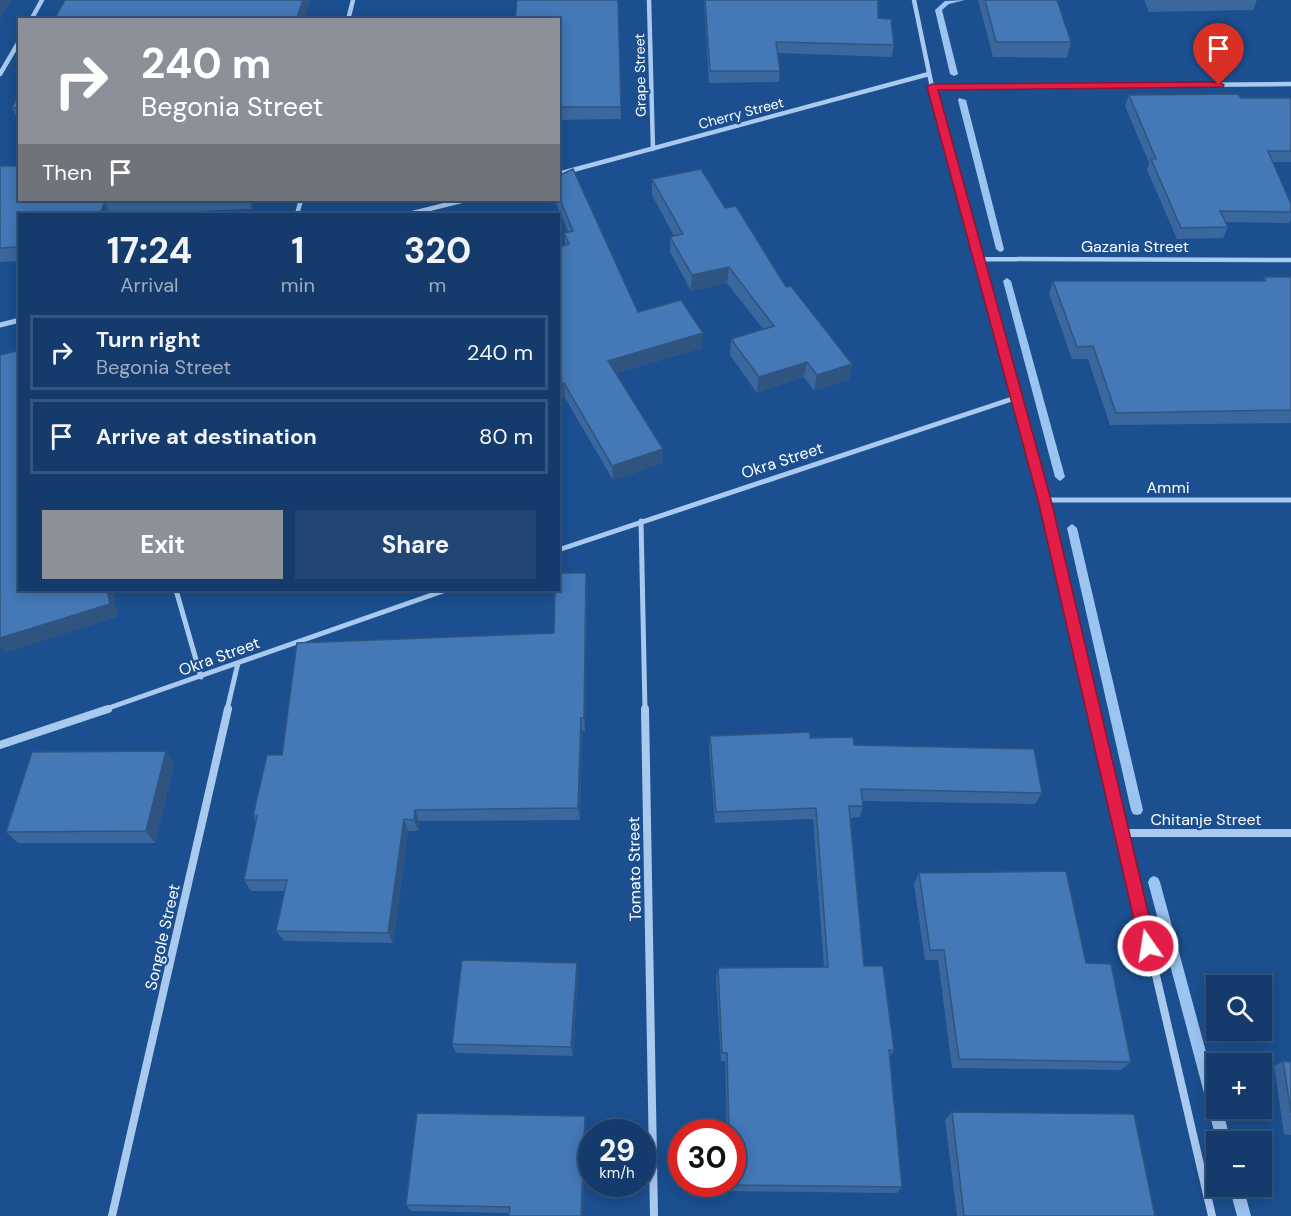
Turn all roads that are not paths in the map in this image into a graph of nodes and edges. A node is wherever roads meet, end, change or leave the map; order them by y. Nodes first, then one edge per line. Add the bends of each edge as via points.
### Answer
1 (42, 0) edge
2 (353, 0) edge
3 (649, 0) edge
4 (914, 0) edge
5 (32, 18) edge
6 (348, 18) edge
7 (18, 43) edge
8 (0, 74) edge
9 (929, 74) junction
10 (1291, 84) edge
11 (932, 87) junction
12 (653, 149) junction
13 (560, 173) edge
14 (461, 201) edge
15 (413, 213) edge
16 (978, 259) junction
17 (1291, 260) edge
18 (18, 320) edge
19 (0, 325) edge
20 (1015, 398) junction
21 (1045, 500) junction
22 (1291, 500) edge
23 (641, 521) junction
24 (560, 549) edge
25 (176, 591) edge
26 (443, 591) edge
27 (238, 663) junction
28 (201, 677) junction
29 (0, 745) edge
30 (1121, 833) junction
31 (1291, 833) edge
32 (112, 1216) edge
33 (654, 1216) edge
34 (1212, 1216) edge

1 - 5 street
2 - 6 street
3 - 12 street, Grape Street
4 - 9 street
7 - 8 street
9 - 11 street
9 - 12 street, Cherry Street
10 - 11 street
11 - 16 street
12 - 13 street, Cherry Street
14 - 15 street
16 - 17 street, Gazania Street
16 - 20 street
18 - 19 street
20 - 21 street
20 - 23 street, Okra Street
21 - 22 street, Ammi
21 - 30 street
23 - 24 street, Okra Street
23 - 33 street, Tomato Street
25 - 28 street
26 - 27 street, Okra Street
27 - 28 street, Okra Street
27 - 32 street, Songole Street
28 - 29 street, Okra Street
30 - 31 street, Chitanje Street
30 - 34 street

